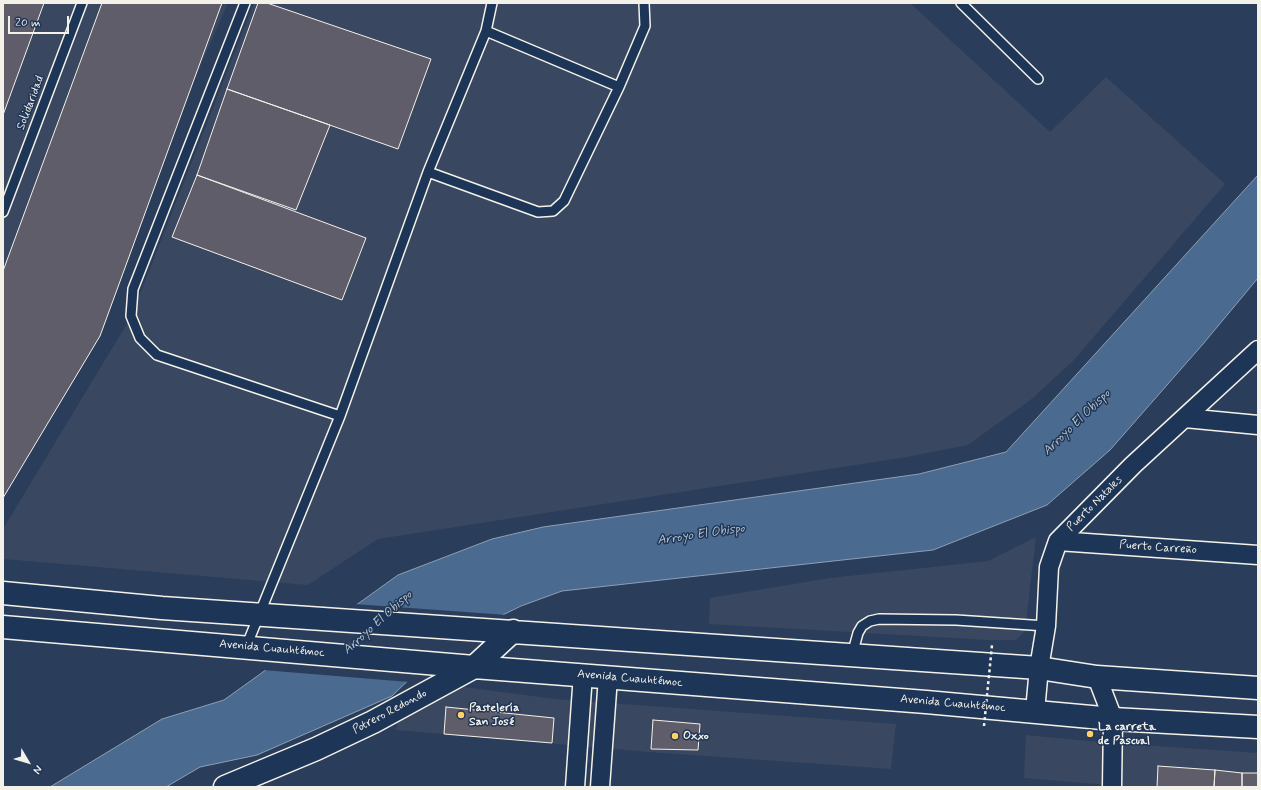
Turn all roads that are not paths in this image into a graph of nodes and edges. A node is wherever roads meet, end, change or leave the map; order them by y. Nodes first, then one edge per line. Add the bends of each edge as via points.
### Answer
1 (82, 3) edge
2 (245, 3) edge
3 (492, 3) edge
4 (644, 3) edge
5 (961, 3) edge
6 (486, 31) junction
7 (1038, 78) dead end
8 (619, 86) junction
9 (428, 172) junction
10 (3, 212) edge
11 (1258, 350) edge
12 (340, 416) junction
13 (1185, 418) junction
14 (1258, 425) edge
15 (1058, 541) junction
16 (1258, 555) edge
17 (3, 593) edge
18 (268, 615) junction
19 (1046, 626) junction
20 (3, 627) edge
21 (513, 631) junction
22 (256, 648) junction
23 (852, 655) junction
24 (474, 667) junction
25 (1039, 668) junction
26 (583, 674) junction
27 (608, 677) junction
28 (1097, 677) junction
29 (1258, 688) edge
30 (1035, 711) junction
31 (1113, 719) junction
32 (1258, 727) edge
33 (225, 787) edge
34 (575, 787) edge
35 (600, 787) edge
36 (1112, 787) edge

1 - 10 lane, Solidaridad
2 - 12 lane via 133,289 131,316 140,338 157,355
3 - 6 lane
4 - 8 lane via 645,26
5 - 7 lane
6 - 8 lane
6 - 9 lane
8 - 9 lane via 564,201 553,211 538,212
9 - 12 lane
11 - 13 street, Puerto Natales
12 - 18 lane via 287,549
13 - 14 street
13 - 15 street, Puerto Natales via 1133,465
15 - 16 street, Puerto Carreño
15 - 19 street, Puerto Natales via 1049,567
17 - 18 main road
18 - 21 main road
18 - 22 lane
19 - 23 lane via 956,620 879,619 862,626
19 - 25 street, Puerto Natales
20 - 22 main road, Avenida Cuauhtémoc
21 - 23 main road
21 - 24 main road, Potrero Redondo
22 - 24 main road, Avenida Cuauhtémoc
23 - 25 main road
24 - 26 main road, Avenida Cuauhtémoc
24 - 33 main road, Potrero Redondo via 373,722
25 - 28 main road
25 - 30 street, Puerto Natales
26 - 27 main road, Avenida Cuauhtémoc
26 - 34 street
27 - 30 main road, Avenida Cuauhtémoc
27 - 35 street
28 - 29 main road
28 - 31 street
30 - 31 main road, Avenida Cuauhtémoc
31 - 32 main road, Avenida Cuauhtémoc
31 - 36 street

